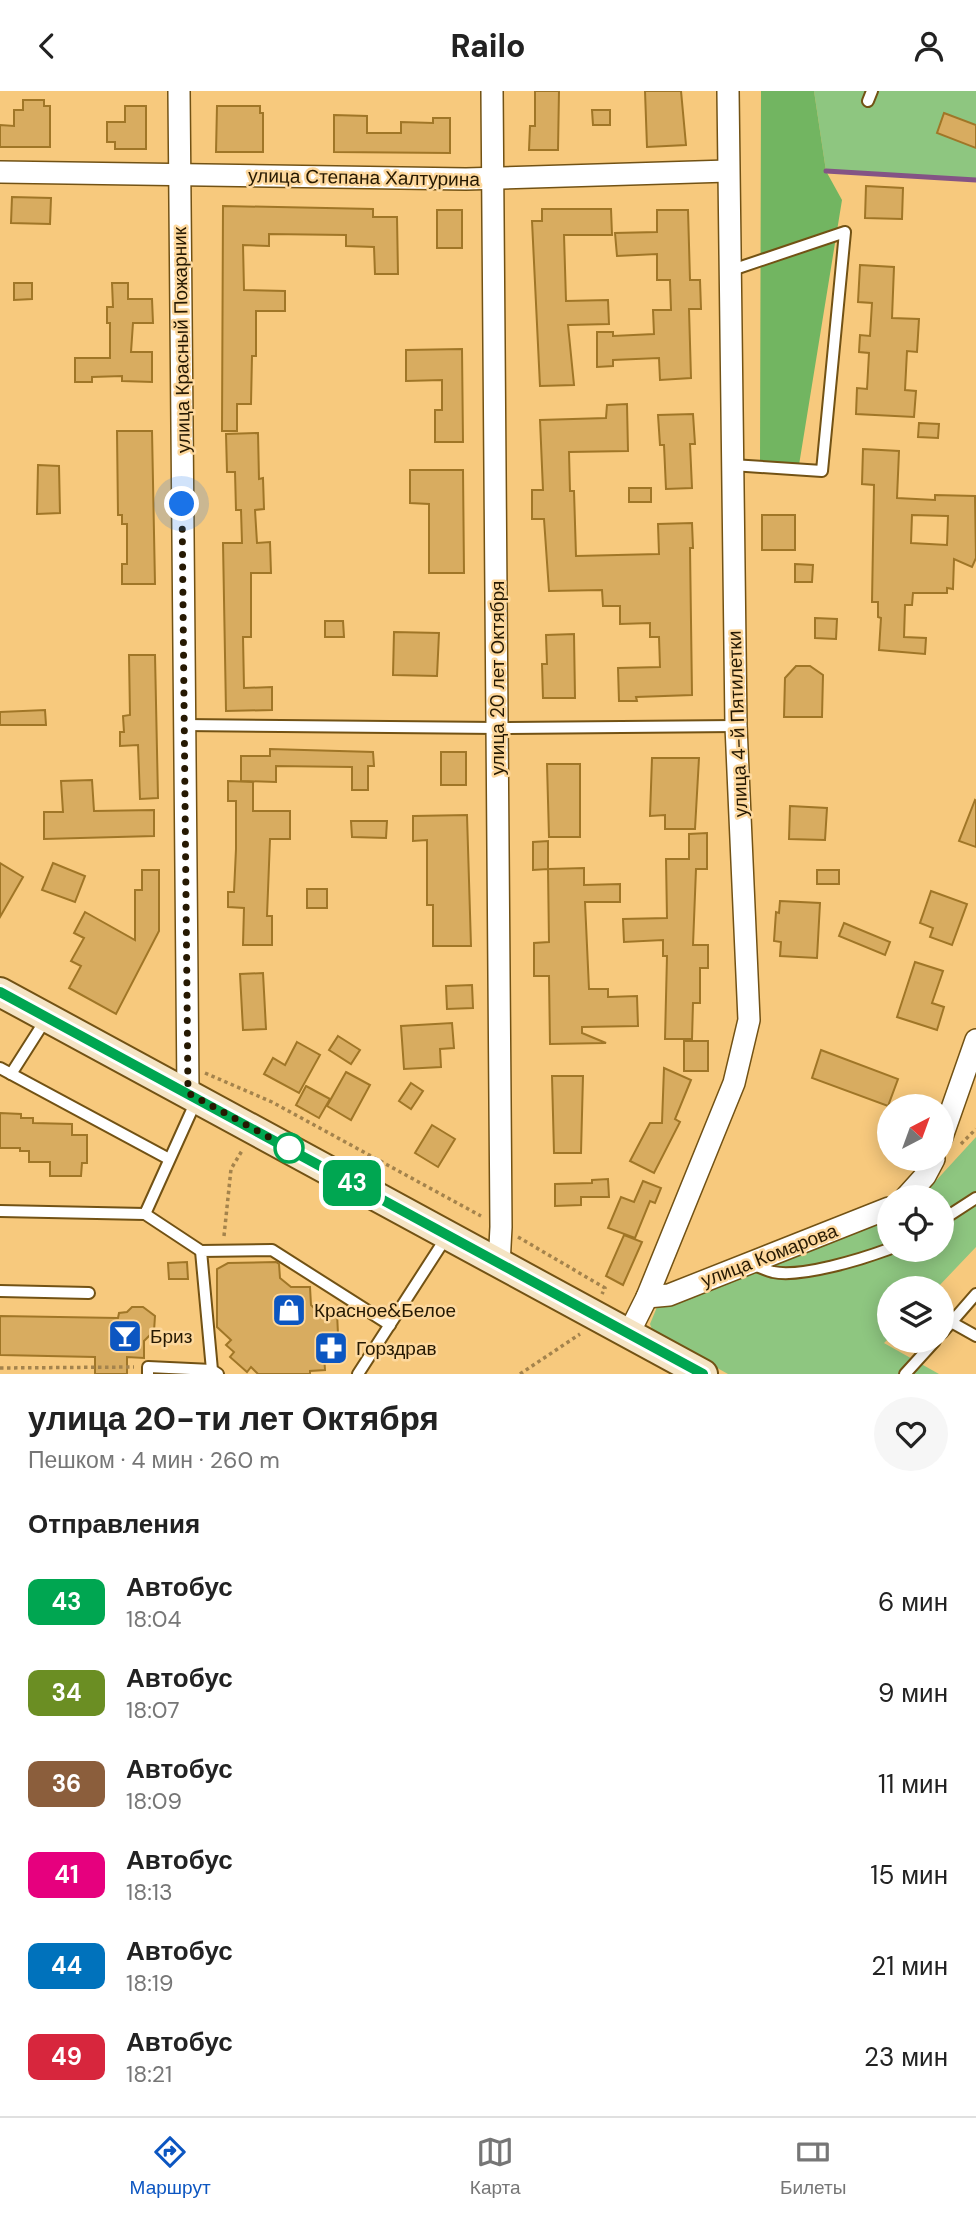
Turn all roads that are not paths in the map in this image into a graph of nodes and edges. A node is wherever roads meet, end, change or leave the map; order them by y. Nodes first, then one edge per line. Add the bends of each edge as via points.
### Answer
1 (179, 91) edge
2 (492, 91) edge
3 (728, 91) edge
4 (0, 171) edge
5 (728, 171) junction
6 (179, 173) junction
7 (493, 179) junction
8 (732, 270) junction
9 (732, 465) junction
10 (184, 725) junction
11 (736, 726) junction
12 (498, 728) junction
13 (0, 992) edge
14 (48, 1017) junction
15 (976, 1039) edge
16 (5, 1071) edge
17 (193, 1096) junction
18 (954, 1102) edge
19 (170, 1159) junction
20 (927, 1171) edge
21 (917, 1185) edge
22 (976, 1198) edge
23 (0, 1211) edge
24 (954, 1212) edge
25 (877, 1213) edge
26 (145, 1214) junction
27 (447, 1236) junction
28 (201, 1251) junction
29 (877, 1253) edge
30 (749, 1263) junction
31 (499, 1265) junction
32 (0, 1291) edge
33 (89, 1293) dead end
34 (976, 1294) edge
35 (647, 1297) junction
36 (954, 1319) edge
37 (954, 1324) edge
38 (390, 1325) junction
39 (628, 1335) junction
40 (976, 1336) edge
41 (924, 1353) edge
42 (674, 1368) edge
43 (148, 1371) edge
44 (215, 1372) edge
45 (358, 1374) edge
46 (703, 1374) edge
47 (905, 1374) edge

1 - 6 street, улица Красный Пожарник
2 - 7 street, улица 20 лет Октября
3 - 5 street, улица 4-й Пятилетки
4 - 6 street, улица Степана Халтурина
5 - 7 street, улица Степана Халтурина
5 - 8 street, улица 4-й Пятилетки
6 - 7 street, улица Степана Халтурина
6 - 10 street, улица Красный Пожарник
7 - 12 street, улица 20 лет Октября
8 - 9 street, улица 4-й Пятилетки
8 - 9 lane via 845,232 822,471
9 - 11 street, улица 4-й Пятилетки
10 - 12 lane
10 - 17 street, улица Красный Пожарник
11 - 12 lane
11 - 35 street, улица 4-й Пятилетки via 749,1020 734,1083
12 - 31 street, улица 20 лет Октября
13 - 14 main road
14 - 16 lane
14 - 17 main road
15 - 18 street
16 - 19 lane
17 - 19 lane
17 - 27 main road
19 - 26 lane
20 - 21 street
22 - 24 lane
23 - 26 lane
25 - 30 street, улица Комарова
26 - 28 lane
27 - 31 main road
27 - 38 lane
28 - 38 lane via 272,1250
28 - 44 lane
29 - 30 lane via 803,1270 775,1272
30 - 35 street, улица Комарова via 669,1295
31 - 39 main road
32 - 33 lane
34 - 36 lane
35 - 39 street, улица 4-й Пятилетки
37 - 40 lane
38 - 45 lane
39 - 42 main road
41 - 47 lane
42 - 46 main road
43 - 44 lane

